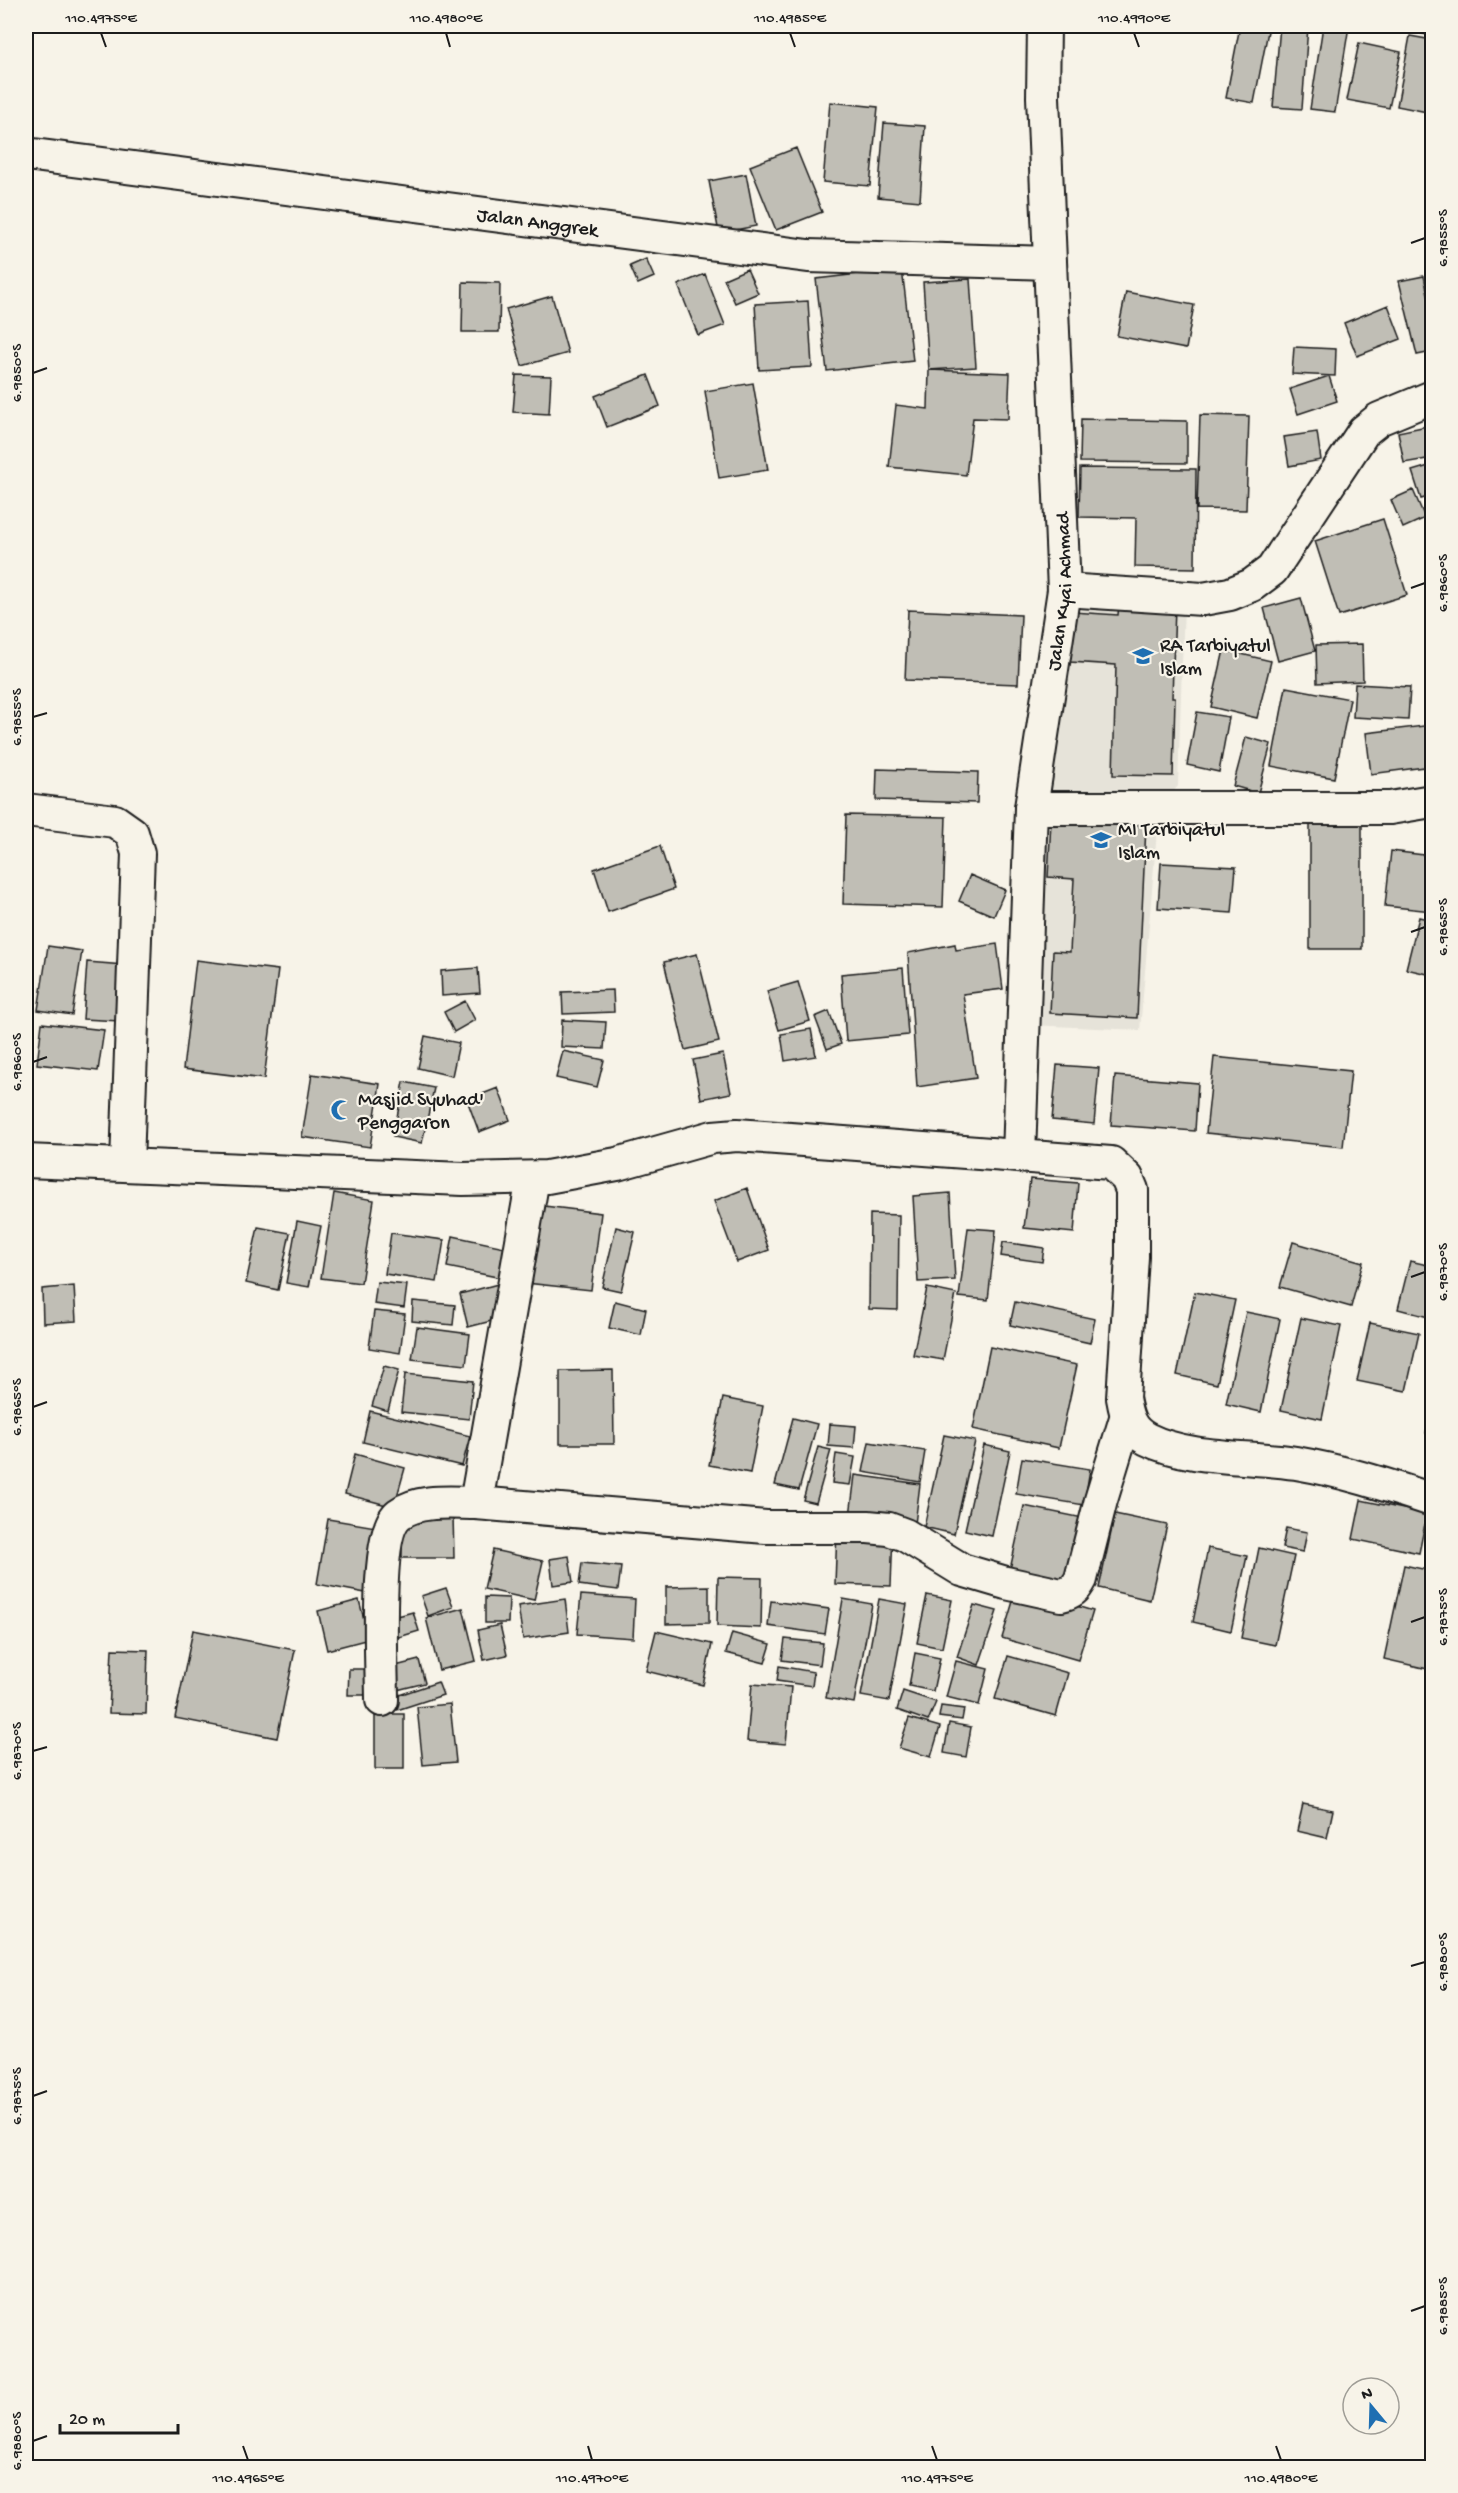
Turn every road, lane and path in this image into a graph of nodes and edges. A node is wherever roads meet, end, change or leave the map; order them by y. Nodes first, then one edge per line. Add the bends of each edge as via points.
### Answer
1 (1044, 26) edge
2 (26, 154) edge
3 (1050, 263) junction
4 (1432, 398) edge
5 (1064, 590) junction
6 (1432, 801) edge
7 (1031, 808) junction
8 (26, 810) edge
9 (1019, 1156) junction
10 (26, 1161) edge
11 (127, 1164) junction
12 (533, 1178) junction
13 (1126, 1418) junction
14 (1432, 1500) edge
15 (476, 1503) junction
16 (382, 1700) dead end

1 - 3 street, Jalan Kyai Achmad
2 - 3 street, Jalan Anggrek via 808,256
3 - 5 street, Jalan Kyai Achmad
4 - 5 street via 1379,418 1364,431 1272,570 1252,585 1203,599
5 - 7 street, Jalan Kyai Achmad
6 - 7 street via 1390,808
7 - 9 street, Jalan Kyai Achmad
8 - 11 street via 115,821 132,834 138,853
9 - 12 street via 737,1135 713,1137 617,1164
9 - 13 street via 1111,1162 1130,1184 1132,1257 1123,1398
10 - 11 street
11 - 12 street via 463,1179
12 - 15 street
13 - 14 street via 1146,1439 1181,1450 1346,1472
13 - 15 street via 1081,1579 1077,1588 1060,1595 962,1570 889,1529 766,1527
15 - 16 street via 411,1508 397,1515 388,1531 382,1564

